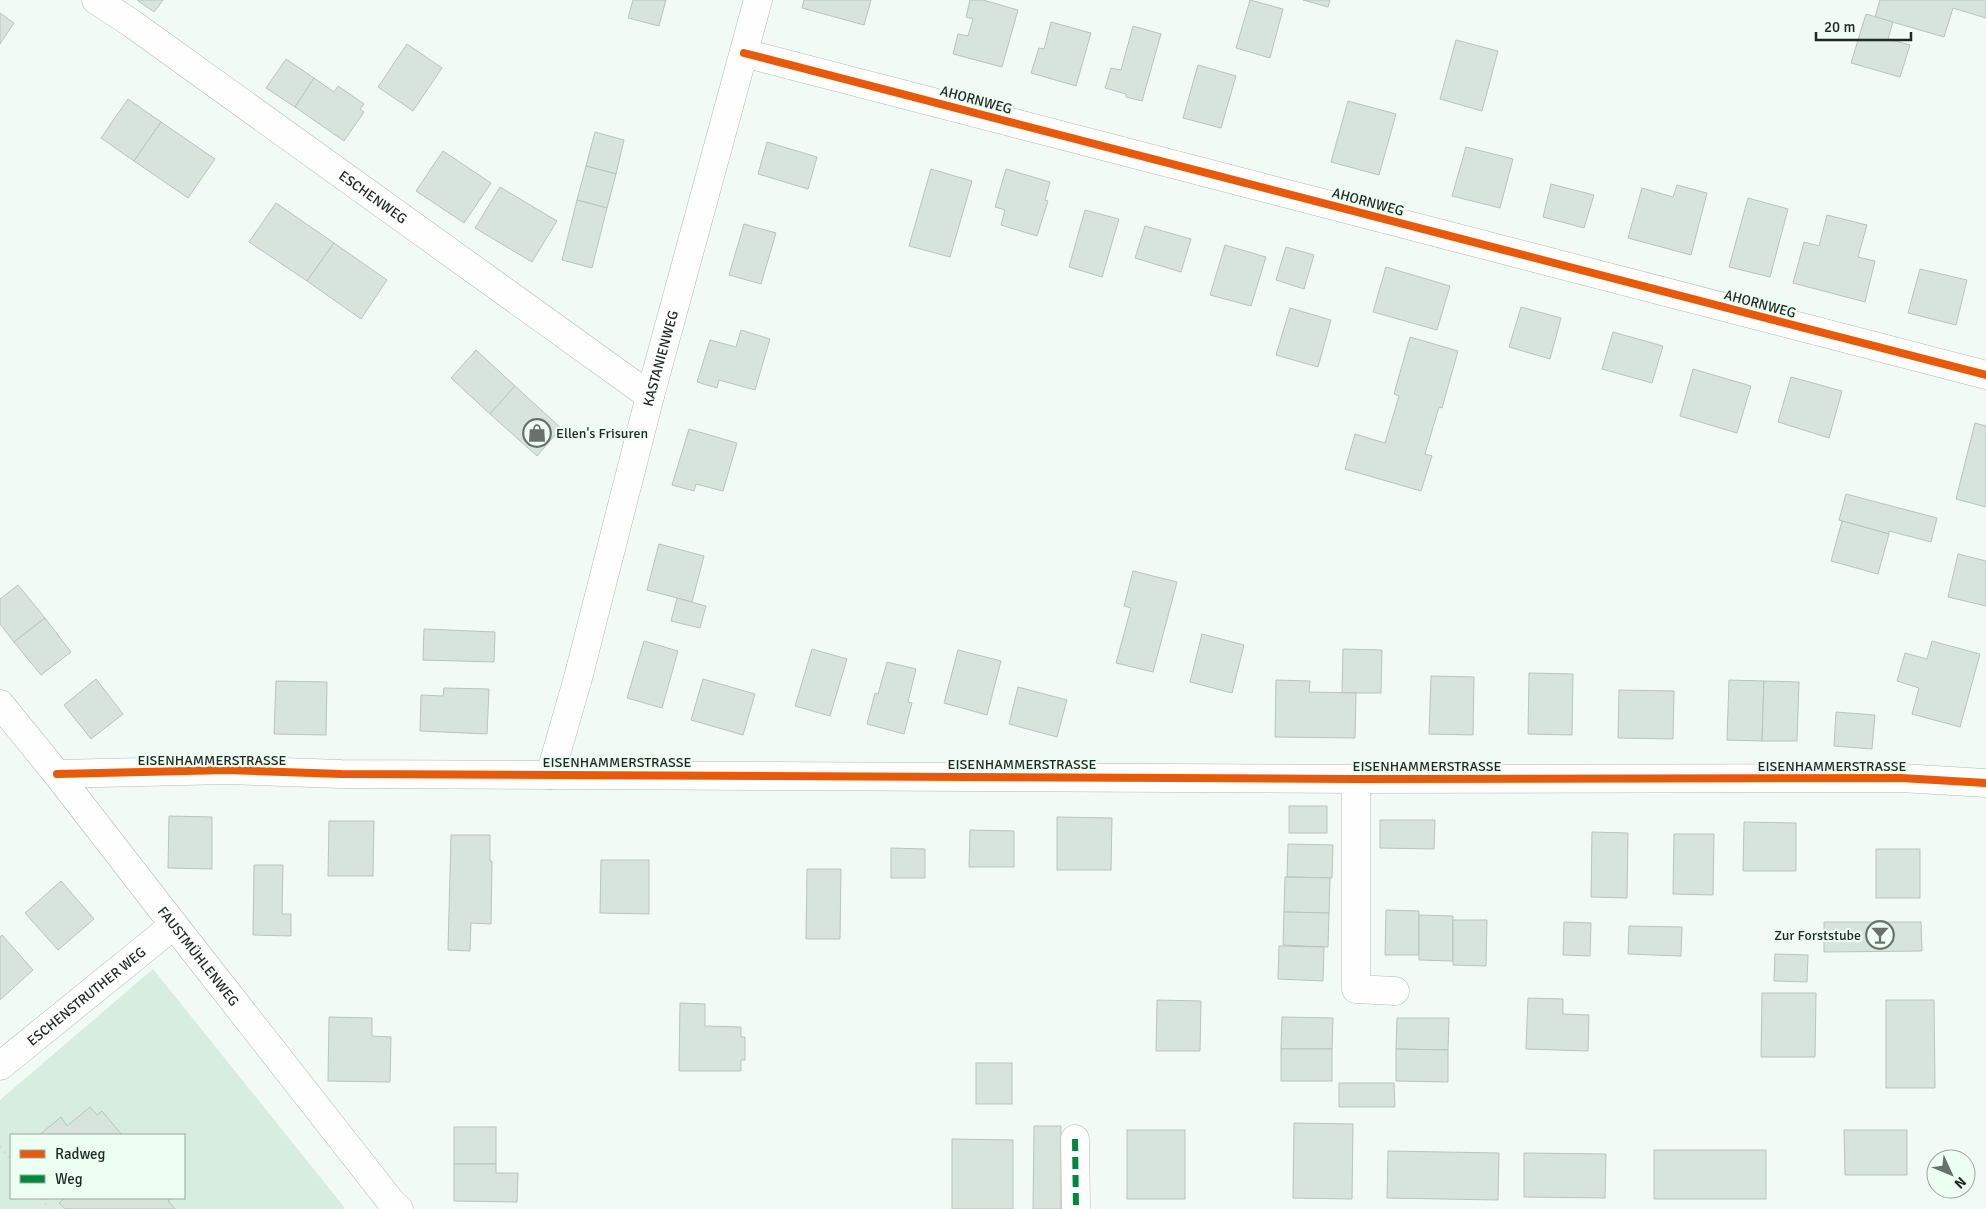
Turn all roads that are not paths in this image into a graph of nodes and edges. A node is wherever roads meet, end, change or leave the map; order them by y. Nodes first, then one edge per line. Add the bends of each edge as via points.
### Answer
1 (96, 0) edge
2 (758, 0) edge
3 (744, 53) junction
4 (1986, 375) edge
5 (650, 396) junction
6 (0, 704) edge
7 (57, 774) junction
8 (550, 774) junction
9 (1356, 779) junction
10 (1986, 783) edge
11 (174, 925) junction
12 (1394, 991) dead end
13 (0, 1066) edge
14 (1075, 1139) dead end
15 (399, 1209) edge
16 (1076, 1209) edge

1 - 5 street, ESCHENWEG
2 - 3 street, KASTANIENWEG
3 - 4 street, AHORNWEG
3 - 5 street, KASTANIENWEG
5 - 8 street, KASTANIENWEG
6 - 7 street, FAUSTMÜHLENWEG
7 - 8 street, EISENHAMMERSTRASSE via 227,770 341,774
7 - 11 street, FAUSTMÜHLENWEG
8 - 9 street, EISENHAMMERSTRASSE
9 - 10 street, EISENHAMMERSTRASSE via 1901,778
9 - 12 street, EISENHAMMERSTRASSE via 1356,989
11 - 13 street, ESCHENSTRUTHER WEG
11 - 15 street, FAUSTMÜHLENWEG
14 - 16 street

